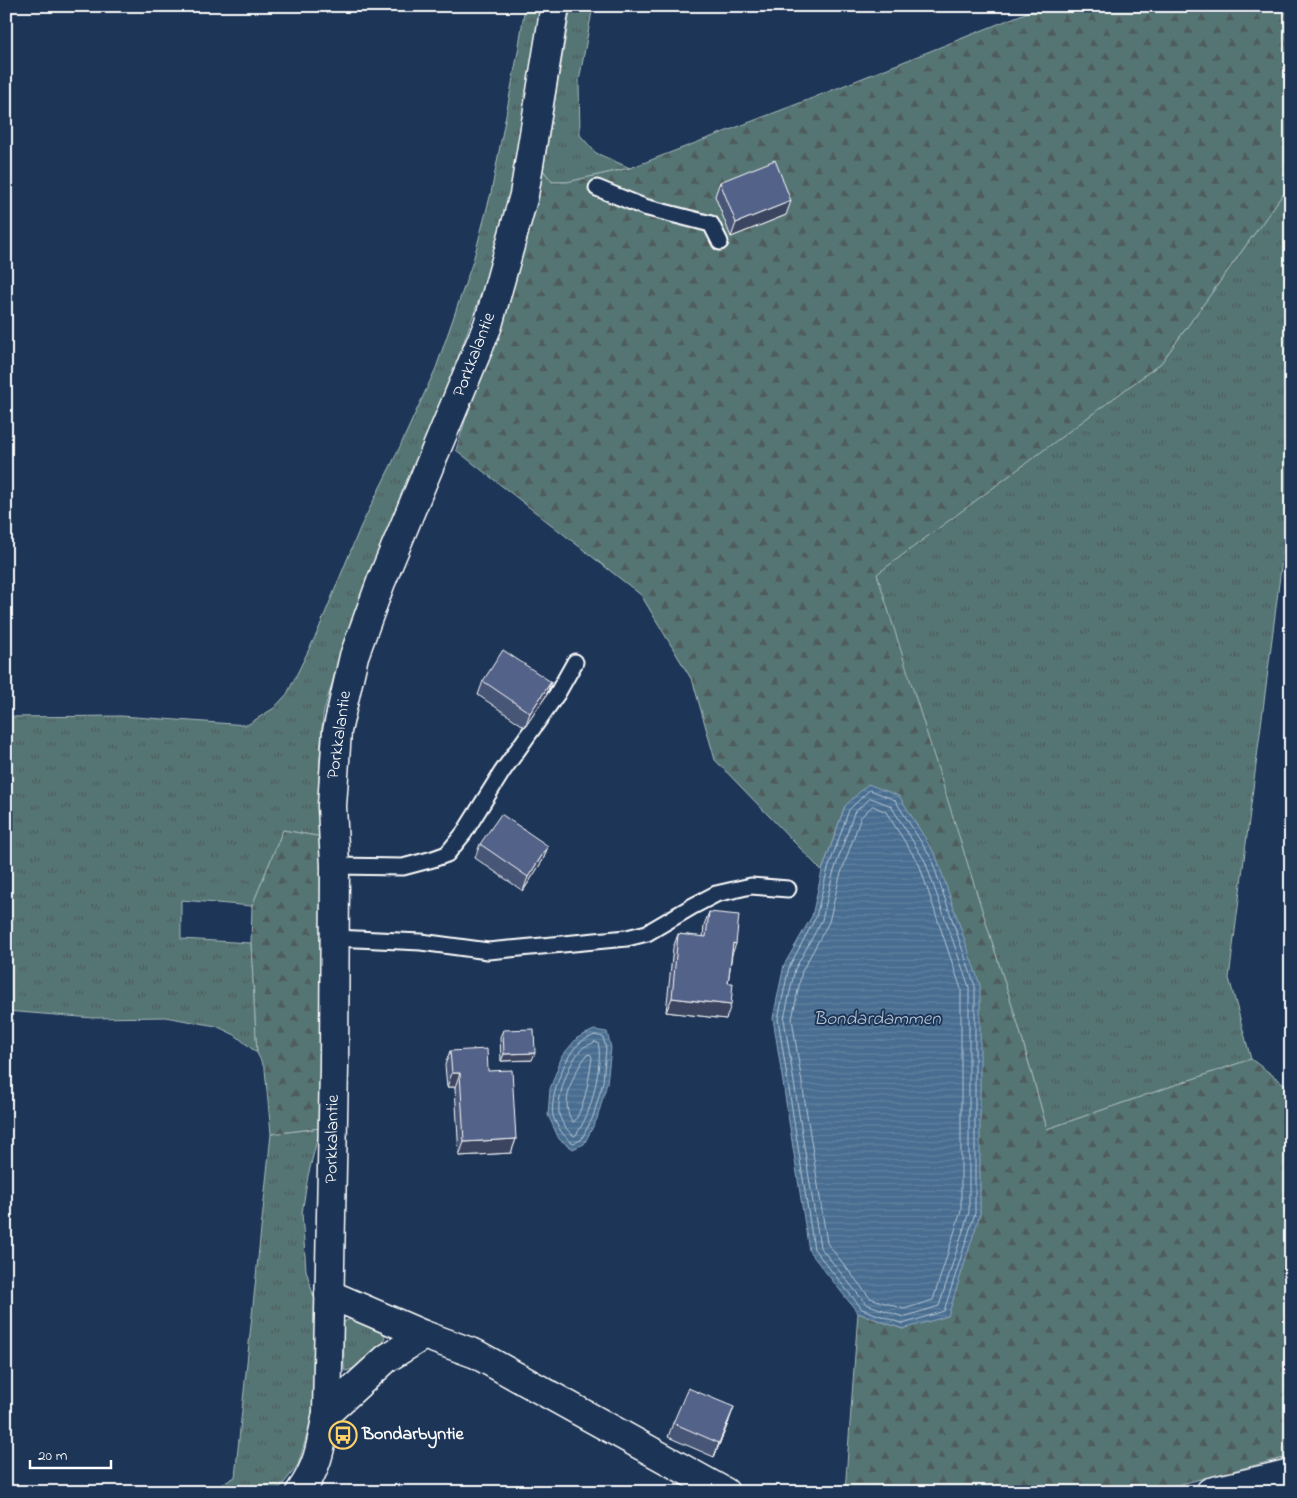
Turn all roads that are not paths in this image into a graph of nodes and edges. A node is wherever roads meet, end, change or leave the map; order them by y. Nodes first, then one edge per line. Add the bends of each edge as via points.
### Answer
1 (555, 6) edge
2 (597, 188) dead end
3 (720, 242) dead end
4 (576, 662) dead end
5 (335, 866) junction
6 (788, 889) dead end
7 (335, 938) junction
8 (329, 1294) junction
9 (424, 1335) junction
10 (327, 1413) junction
11 (1291, 1473) edge
12 (300, 1492) edge
13 (725, 1492) edge
14 (1210, 1492) edge

1 - 5 street, Porkkalantie via 524,195 488,325 381,582 354,656 337,731 332,806
2 - 3 lane via 644,206 711,224
4 - 5 lane via 447,854 403,867
5 - 7 street, Porkkalantie
6 - 7 lane via 751,886 716,894 647,933 627,938 488,952 421,942
7 - 8 street, Porkkalantie
8 - 9 street
8 - 10 street, Porkkalantie
9 - 10 street via 387,1358
9 - 13 street via 476,1354
10 - 12 street, Porkkalantie via 320,1451
11 - 14 street

